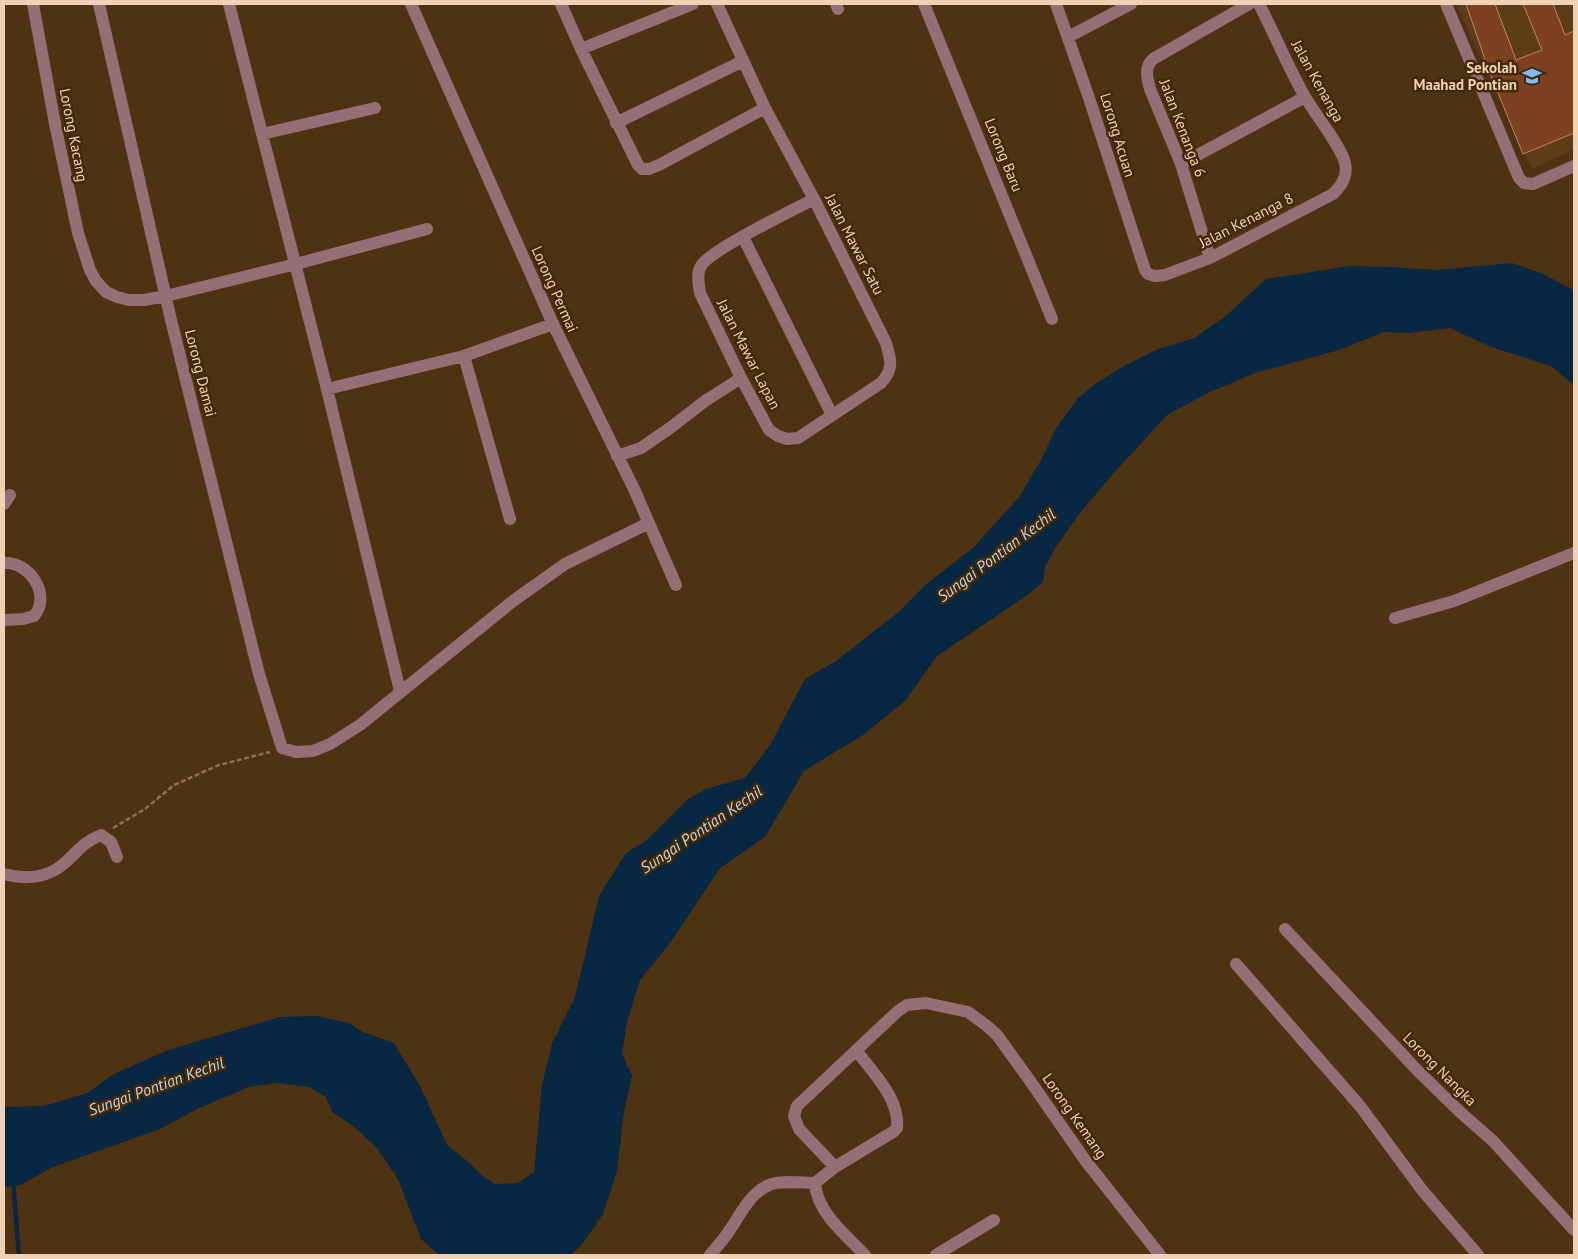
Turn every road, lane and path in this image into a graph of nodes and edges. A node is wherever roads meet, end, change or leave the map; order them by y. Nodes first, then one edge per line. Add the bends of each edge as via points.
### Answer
1 (33, 4) edge
2 (99, 4) edge
3 (229, 4) edge
4 (411, 4) edge
5 (561, 4) edge
6 (693, 4) edge
7 (716, 4) edge
8 (924, 4) edge
9 (1056, 4) edge
10 (1131, 4) edge
11 (1249, 4) edge
12 (1260, 4) edge
13 (1446, 4) edge
14 (1068, 37) junction
15 (581, 49) junction
16 (743, 61) junction
17 (1305, 97) junction
18 (375, 108) dead end
19 (765, 108) junction
20 (616, 123) junction
21 (262, 134) junction
22 (1181, 164) junction
23 (1574, 166) edge
24 (1346, 174) joint
25 (814, 199) junction
26 (427, 229) dead end
27 (743, 237) junction
28 (1210, 258) junction
29 (296, 264) junction
30 (1148, 274) joint
31 (166, 296) junction
32 (1052, 319) dead end
33 (553, 324) junction
34 (464, 356) junction
35 (741, 378) junction
36 (327, 389) junction
37 (832, 415) junction
38 (769, 430) joint
39 (617, 456) junction
40 (510, 518) dead end
41 (649, 523) junction
42 (1574, 553) edge
43 (4, 563) edge
44 (676, 585) dead end
45 (1395, 618) dead end
46 (4, 620) edge
47 (400, 691) junction
48 (282, 748) junction
49 (101, 835) junction
50 (117, 857) dead end
51 (4, 874) edge
52 (1285, 929) dead end
53 (1236, 964) dead end
54 (856, 1050) junction
55 (835, 1167) junction
56 (815, 1184) junction
57 (994, 1220) dead end
58 (1574, 1230) edge
59 (710, 1255) edge
60 (866, 1255) edge
61 (936, 1255) edge
62 (1160, 1255) edge
63 (1478, 1255) edge

1 - 31 street, Lorong Kacang via 76,224 90,270 96,282 117,298 144,300
2 - 31 street, Lorong Damai
3 - 21 street
4 - 33 street, Lorong Permai
5 - 15 street
6 - 15 street
7 - 16 street, Jalan Mawar Satu
8 - 32 street, Lorong Baru
9 - 14 street, Lorong Acuan
10 - 14 street
11 - 22 street, Jalan Kenanga 6 via 1149,63 1147,77 1150,89
12 - 17 street, Jalan Kenanga
13 - 23 street via 1519,178 1524,183 1533,184
14 - 30 street, Lorong Acuan
15 - 20 street
16 - 19 street, Jalan Mawar Satu
16 - 20 street
17 - 22 street
17 - 24 street, Jalan Kenanga via 1339,150
18 - 21 street
19 - 20 street via 649,169 638,165
19 - 25 street, Jalan Mawar Satu
21 - 29 street
22 - 28 street, Jalan Kenanga 6
24 - 28 street, Jalan Kenanga 8 via 1342,185 1333,194
25 - 27 street
25 - 37 street, Jalan Mawar Satu via 886,343 891,368 881,383
26 - 29 street, Lorong Kacang
27 - 35 street, Jalan Mawar Lapan via 706,259 698,279 700,293
27 - 37 street
28 - 30 street, Jalan Kenanga 8 via 1165,275
29 - 31 street, Lorong Kacang
29 - 36 street
31 - 48 street, Lorong Damai via 259,674
33 - 34 street
33 - 39 street, Lorong Permai
34 - 36 street
34 - 40 street
35 - 38 street, Jalan Mawar Lapan
35 - 39 street via 641,448
36 - 47 street
37 - 38 street, Jalan Mawar Satu via 798,438 786,439
39 - 41 street, Lorong Permai
41 - 44 street, Lorong Permai
41 - 47 street via 565,564
42 - 45 street via 1454,601
43 - 46 street via 21,567 36,583 41,595 40,608 34,616
47 - 48 street via 360,725 330,744 313,751 296,752
48 - 49 path via 219,765 174,785 145,809
49 - 50 street via 111,842
49 - 51 street via 87,840 65,863 48,873 22,878
52 - 58 street, Lorong Nangka via 1418,1070 1493,1141
53 - 63 street via 1360,1106 1422,1190
54 - 55 street, Lorong Kemang via 794,1112 799,1129
54 - 55 street via 887,1091 897,1115 897,1128
54 - 62 street, Lorong Kemang via 907,1005 926,1003 968,1012 976,1017 997,1035 1086,1160
55 - 56 street
56 - 59 street via 777,1183 758,1192
56 - 60 street via 818,1200 825,1211
57 - 61 street

